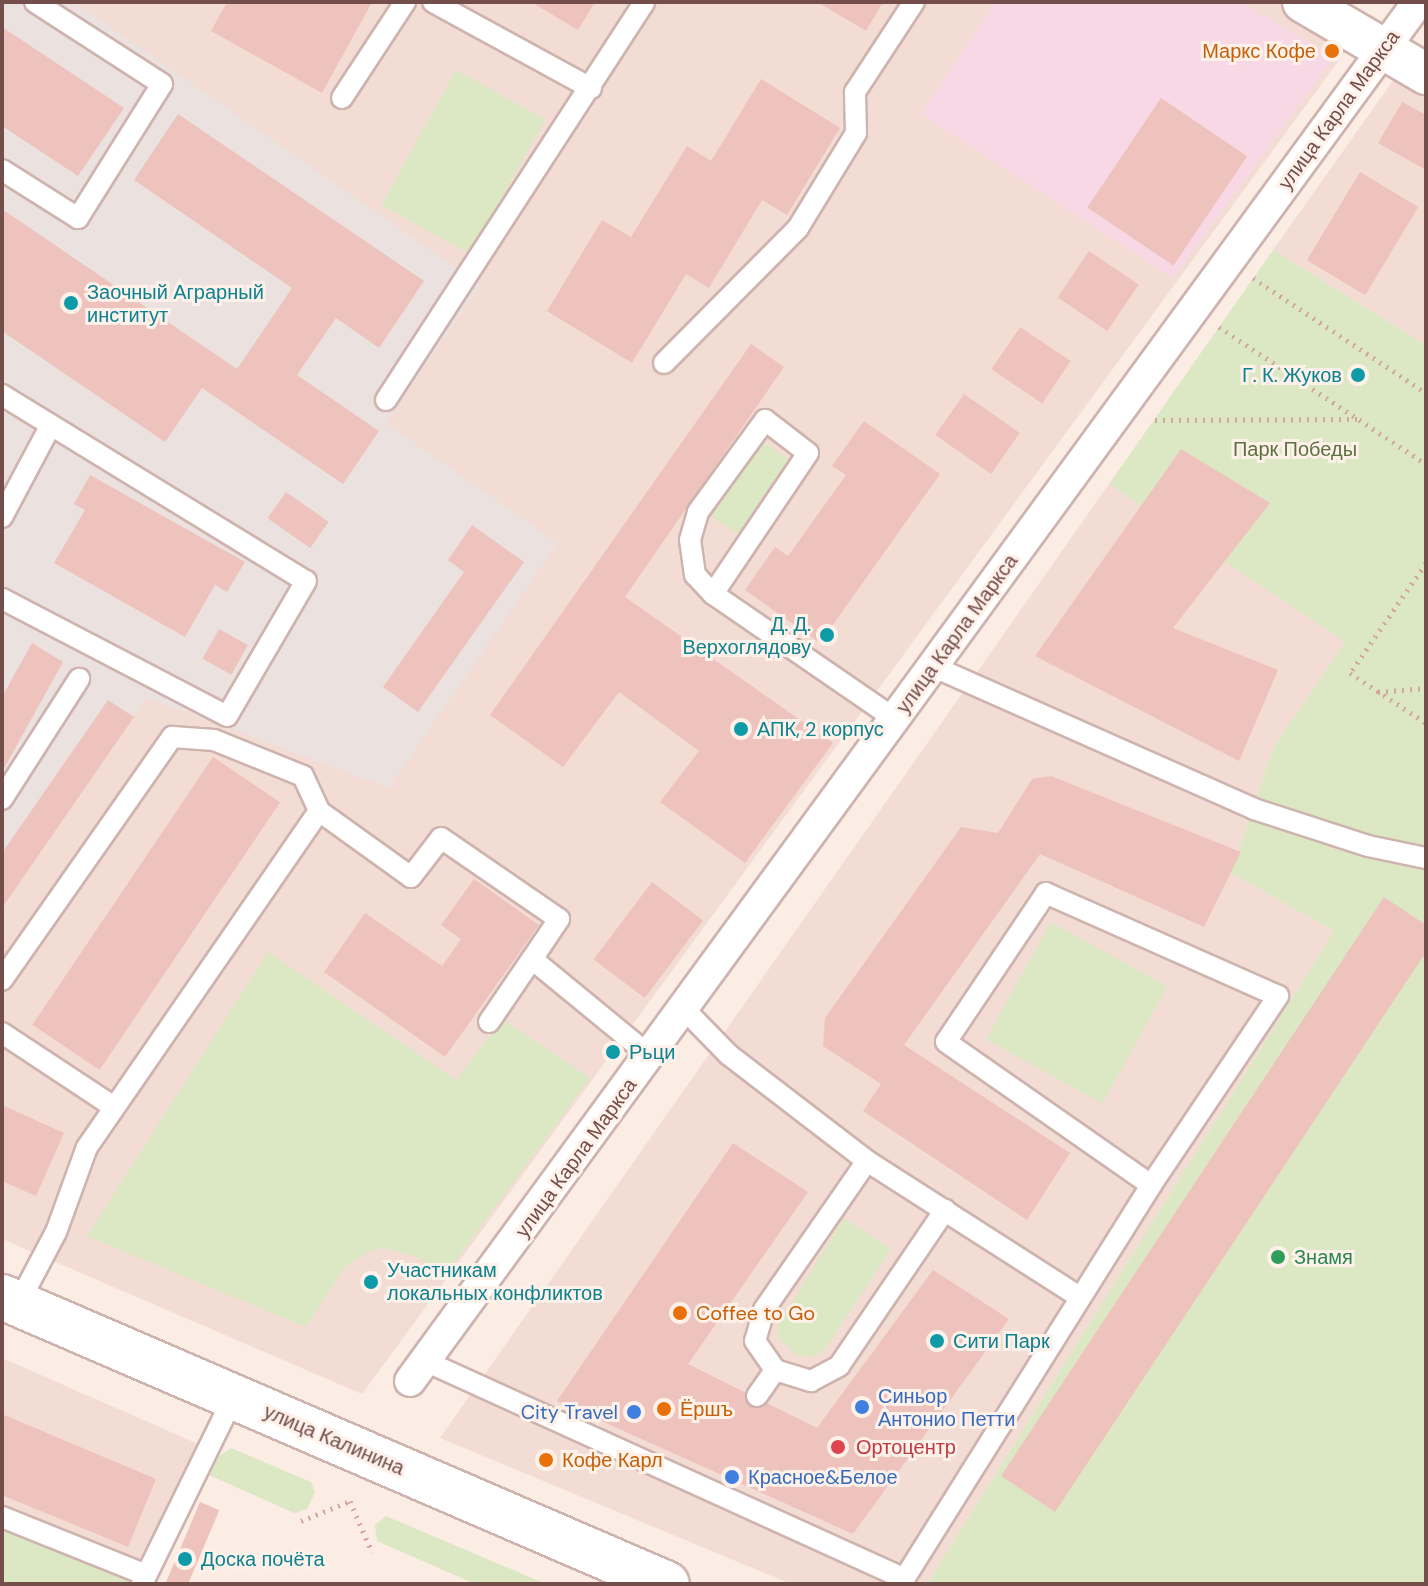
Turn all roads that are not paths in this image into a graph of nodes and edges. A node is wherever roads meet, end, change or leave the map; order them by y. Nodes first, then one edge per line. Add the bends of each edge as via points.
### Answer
1 (35, 2) edge
2 (405, 2) edge
3 (433, 2) edge
4 (644, 2) edge
5 (914, 2) edge
6 (1303, 2) edge
7 (1418, 2) edge
8 (1382, 51) junction
9 (1426, 74) edge
10 (591, 88) junction
11 (342, 98) dead end
12 (2, 170) edge
13 (664, 363) dead end
14 (2, 395) edge
15 (386, 400) dead end
16 (51, 425) junction
17 (2, 517) edge
18 (713, 594) junction
19 (2, 599) edge
20 (934, 667) junction
21 (79, 679) dead end
22 (895, 719) junction
23 (2, 799) edge
24 (319, 811) junction
25 (1426, 858) edge
26 (532, 959) junction
27 (2, 980) edge
28 (684, 1009) junction
29 (489, 1022) dead end
30 (2, 1033) edge
31 (650, 1056) junction
32 (114, 1107) junction
33 (867, 1161) junction
34 (1151, 1185) junction
35 (945, 1210) junction
36 (1080, 1297) junction
37 (10, 1300) edge
38 (775, 1370) junction
39 (418, 1371) joint
40 (234, 1396) junction
41 (757, 1396) dead end
42 (2, 1517) edge
43 (144, 1580) edge
44 (903, 1581) edge
45 (667, 1584) edge

1 - 12 lane via 162,84 78,218
2 - 11 lane
3 - 10 lane
4 - 10 lane
5 - 13 lane via 855,92 856,133 798,228
6 - 8 street
7 - 8 street, улица Карла Маркса
8 - 9 street
8 - 20 street, улица Карла Маркса
10 - 15 lane
14 - 16 lane
16 - 17 lane
16 - 19 lane via 306,581 227,716
18 - 18 lane via 808,453 765,420 698,512 690,540 695,575
18 - 22 lane
20 - 22 street, улица Карла Маркса
20 - 25 lane via 1254,809 1368,846
21 - 23 lane
22 - 28 street, улица Карла Маркса
24 - 26 lane via 411,877 441,838 559,919
24 - 27 lane via 303,776 214,740 172,737
24 - 32 lane
26 - 29 lane
26 - 31 lane
28 - 31 street, улица Карла Маркса
28 - 33 lane via 729,1055
30 - 32 lane
31 - 39 street, улица Карла Маркса
32 - 37 lane via 87,1147 56,1232
33 - 35 lane
33 - 38 lane via 764,1310 755,1341
34 - 34 lane via 1278,996 1046,893 946,1042
34 - 36 lane
35 - 36 lane
35 - 38 lane via 839,1366 811,1381
36 - 44 lane
37 - 40 street, улица Калинина
38 - 41 lane
39 - 44 lane via 705,1477
40 - 43 lane
40 - 45 street, улица Калинина
42 - 43 lane

